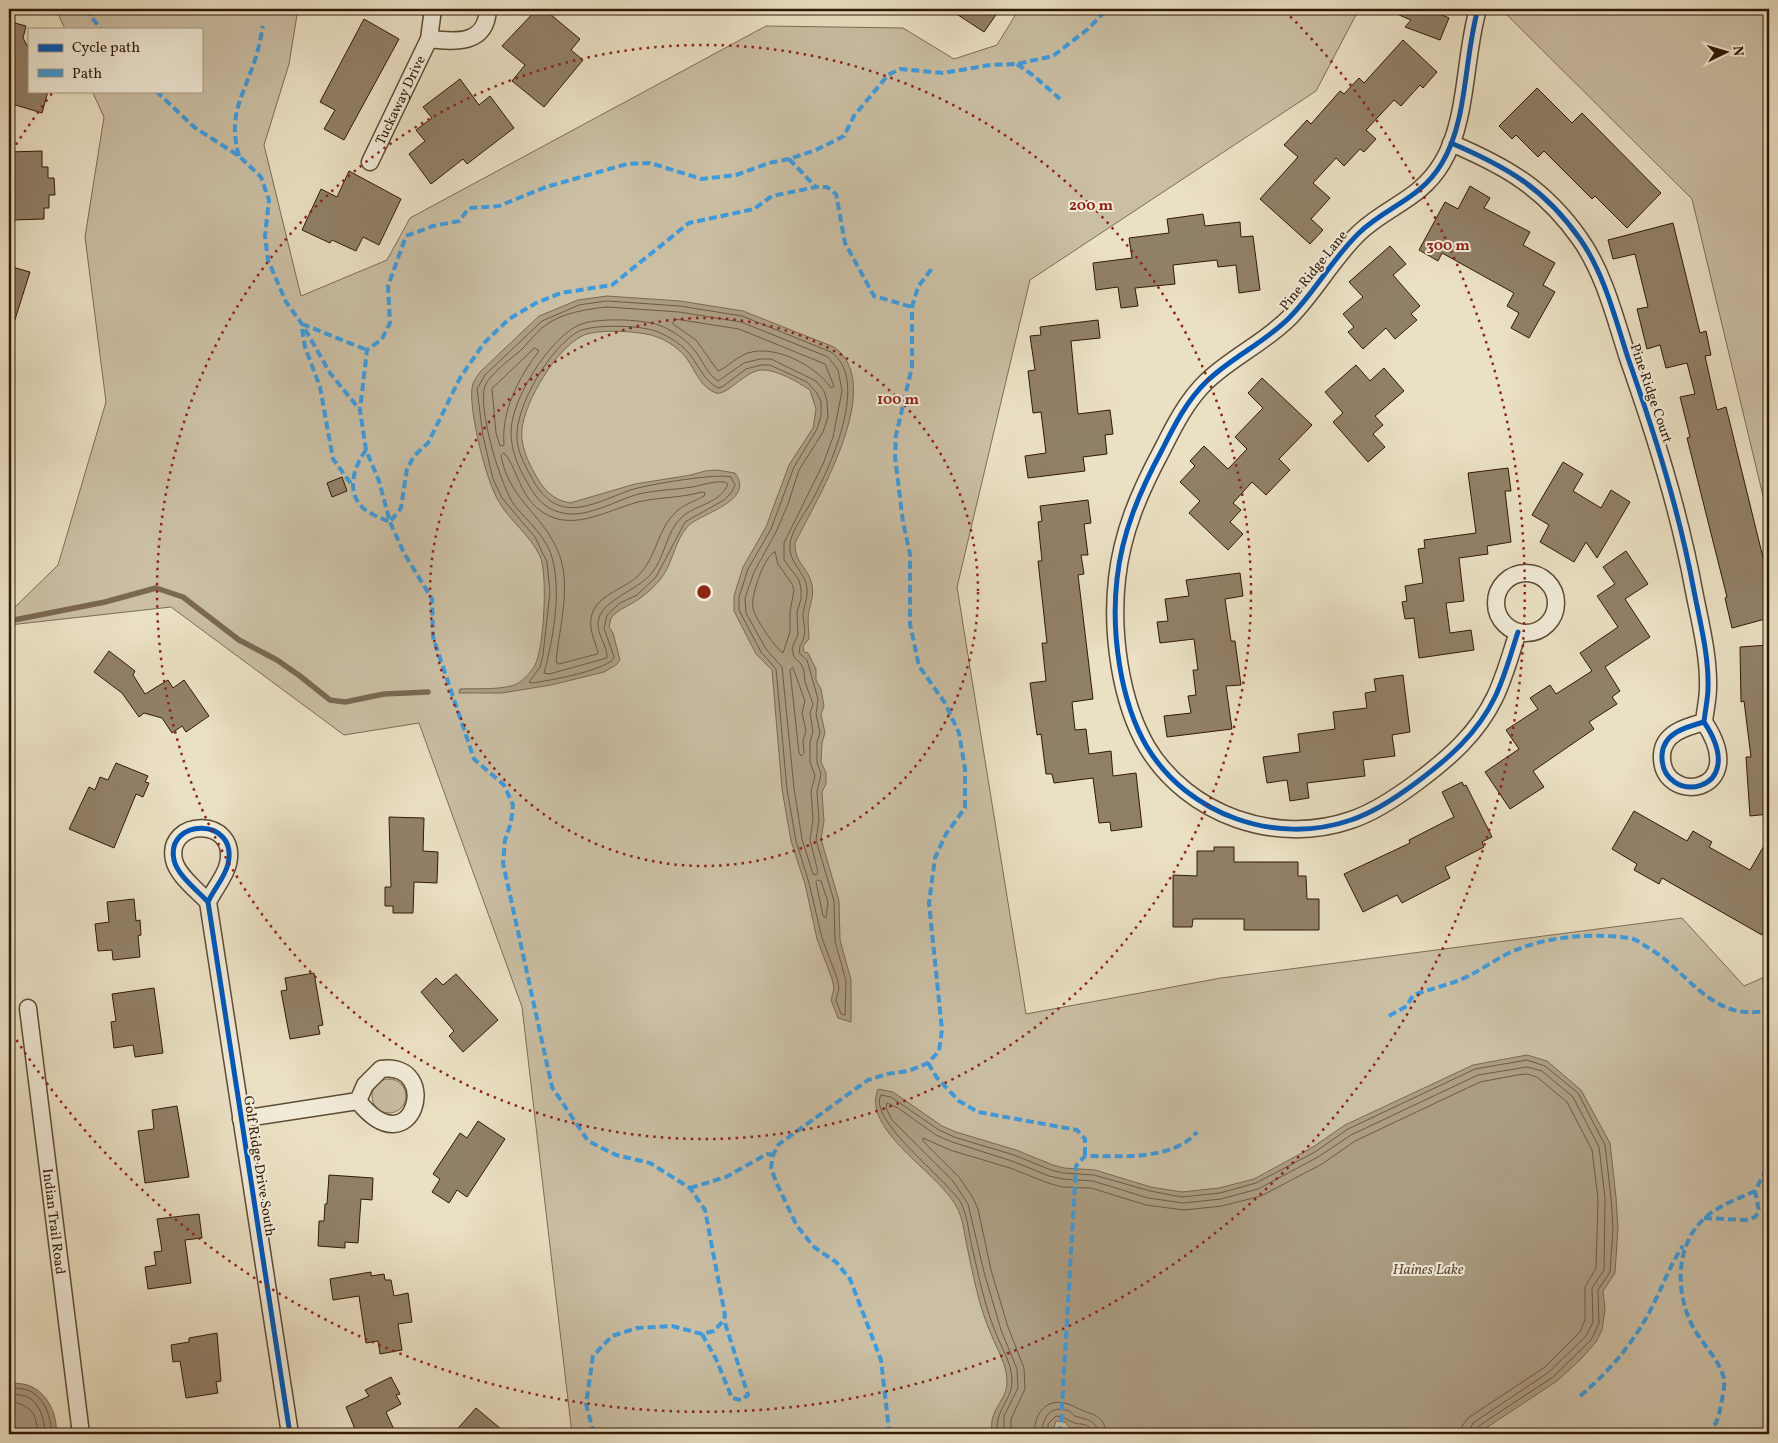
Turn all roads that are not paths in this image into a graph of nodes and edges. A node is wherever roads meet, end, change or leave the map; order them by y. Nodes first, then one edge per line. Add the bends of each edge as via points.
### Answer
1 (433, 9) edge
2 (488, 9) edge
3 (1478, 9) edge
4 (429, 40) junction
5 (1451, 143) junction
6 (370, 162) dead end
7 (1518, 632) dead end
8 (1704, 722) dead end
9 (208, 902) dead end
10 (28, 1008) dead end
11 (358, 1101) dead end
12 (241, 1118) junction
13 (81, 1434) edge
14 (290, 1434) edge

1 - 4 street, Tuckaway Drive
2 - 4 street, Tuckaway Drive via 483,28 470,38 452,42
3 - 5 street, Pine Ridge Lane
4 - 6 street, Tuckaway Drive
5 - 7 street, Pine Ridge Lane via 1444,160 1422,188 1360,232 1287,320 1206,381 1185,408 1146,480 1124,539 1115,604 1120,667 1136,726 1172,779 1211,808 1241,821 1270,827 1312,828 1353,820 1372,811 1410,788 1454,754 1482,719 1495,696
5 - 8 street, Pine Ridge Court via 1494,162 1544,196 1581,240 1598,273 1659,446 1678,514 1706,660 1708,689
9 - 12 street, Golf Ridge Drive South
10 - 13 street, Indian Trail Road
11 - 12 street
12 - 14 street, Golf Ridge Drive South

